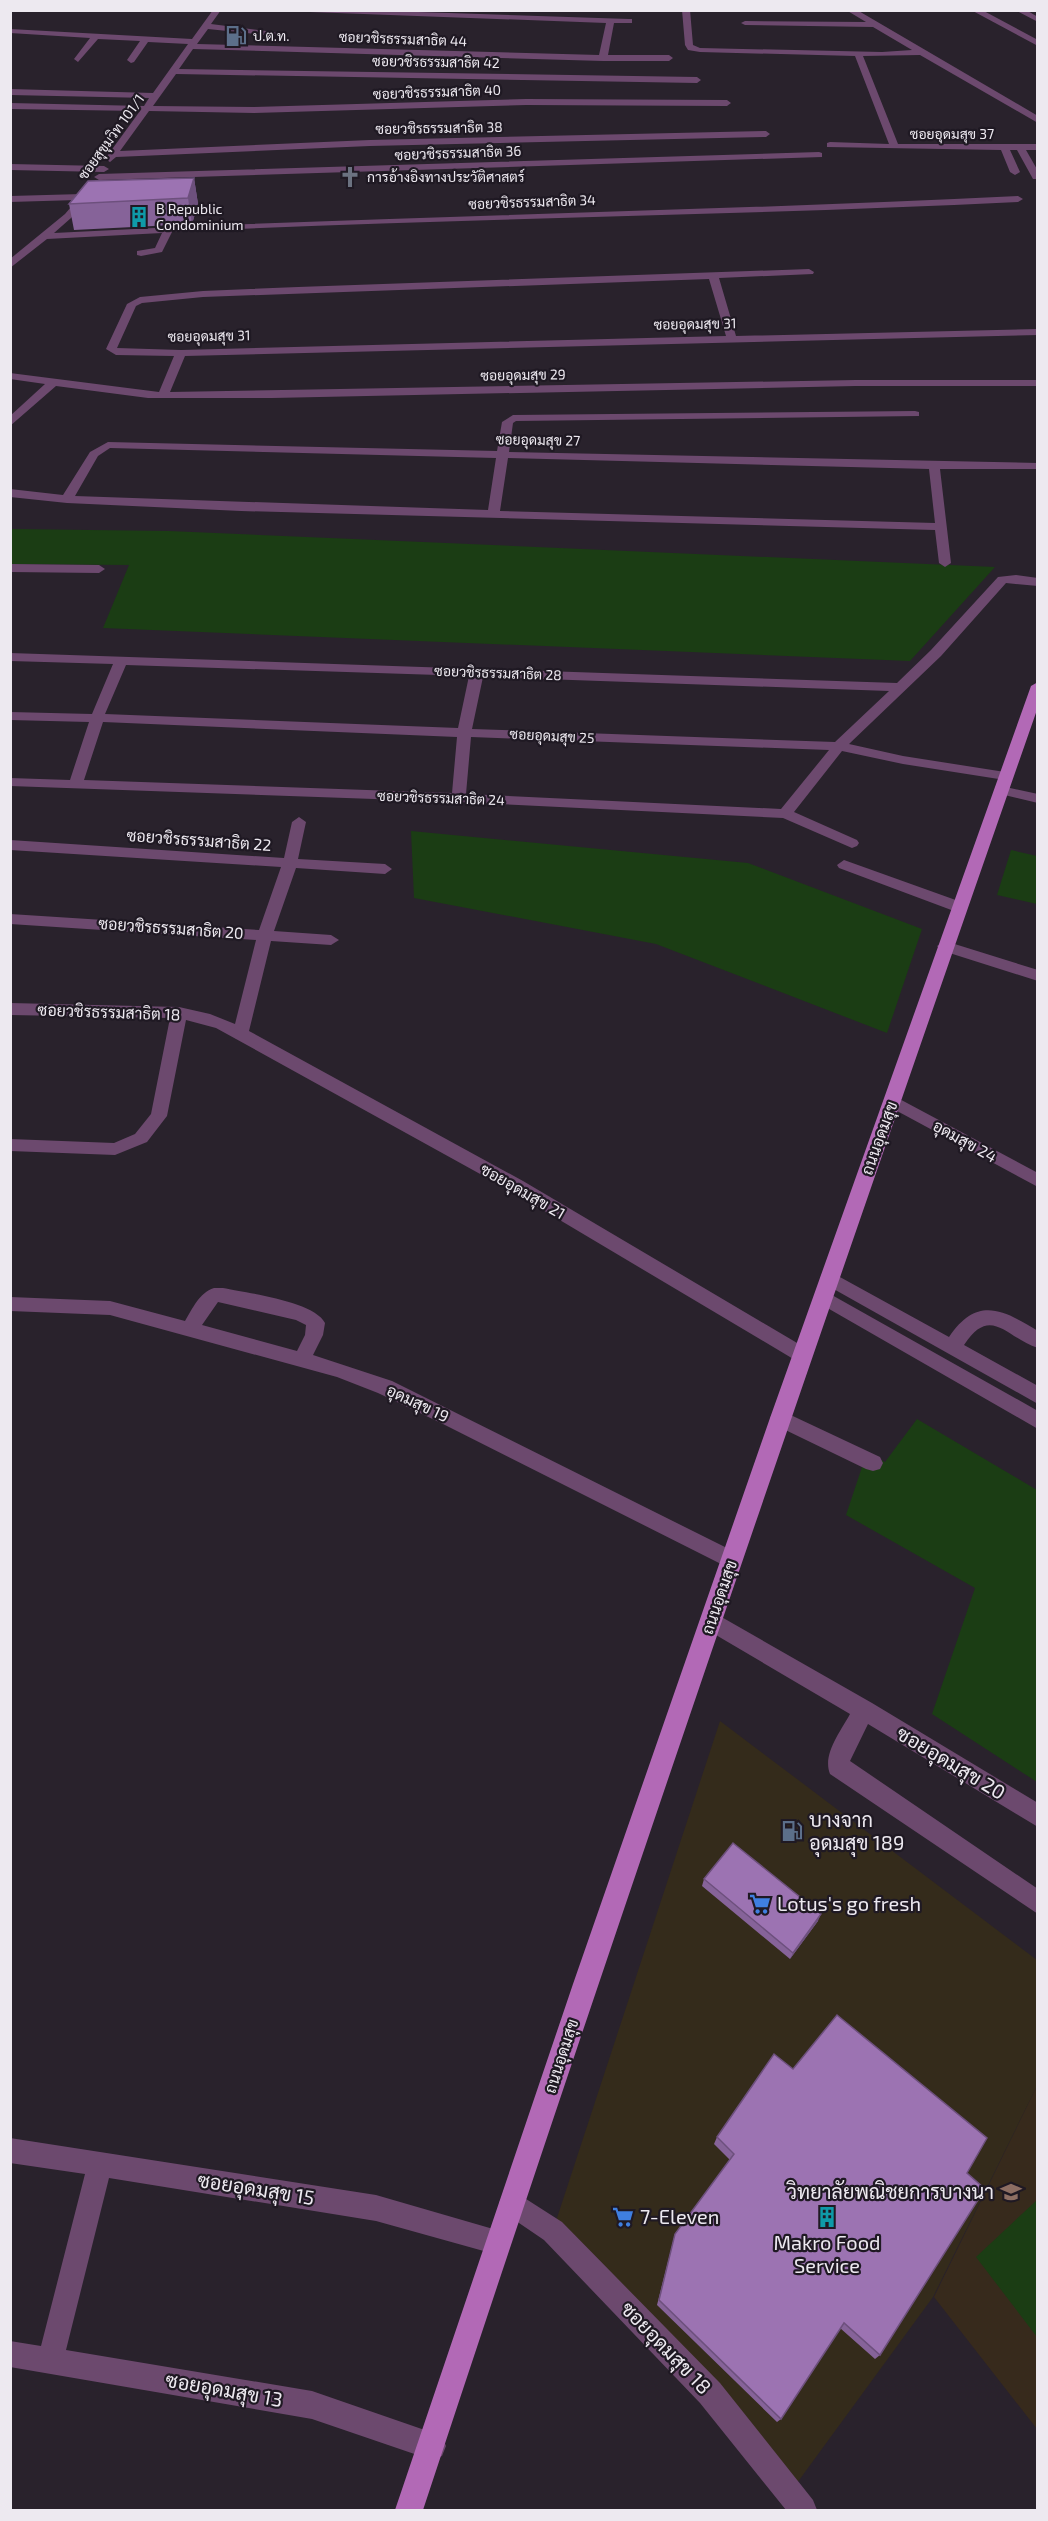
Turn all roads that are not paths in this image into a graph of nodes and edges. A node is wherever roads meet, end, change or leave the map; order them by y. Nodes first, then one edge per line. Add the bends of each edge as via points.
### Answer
1 (217, 10) edge
2 (261, 10) edge
3 (686, 10) edge
4 (850, 10) edge
5 (975, 10) edge
6 (1019, 10) edge
7 (1038, 20) edge
8 (610, 21) junction
9 (629, 21) dead end
10 (745, 23) dead end
11 (878, 25) junction
12 (205, 26) junction
13 (10, 31) edge
14 (274, 34) dead end
15 (96, 36) junction
16 (146, 39) junction
17 (193, 44) junction
18 (1038, 44) edge
19 (922, 52) junction
20 (858, 54) junction
21 (603, 58) junction
22 (669, 58) dead end
23 (78, 59) dead end
24 (131, 60) dead end
25 (173, 71) junction
26 (698, 80) dead end
27 (10, 92) edge
28 (156, 96) junction
29 (727, 103) dead end
30 (10, 106) edge
31 (147, 108) junction
32 (1038, 120) edge
33 (766, 134) dead end
34 (830, 146) dead end
35 (895, 147) junction
36 (1004, 147) junction
37 (1020, 147) junction
38 (1038, 147) edge
39 (114, 154) junction
40 (819, 155) dead end
41 (10, 167) edge
42 (1015, 172) dead end
43 (101, 173) junction
44 (1036, 177) dead end
45 (84, 197) junction
46 (10, 199) edge
47 (1018, 199) dead end
48 (168, 230) junction
49 (46, 236) junction
50 (141, 253) dead end
51 (10, 255) edge
52 (22, 256) junction
53 (10, 265) edge
54 (809, 272) dead end
55 (713, 275) junction
56 (1038, 332) edge
57 (732, 339) junction
58 (181, 352) junction
59 (845, 375) dead end
60 (10, 376) edge
61 (856, 383) junction
62 (1038, 383) edge
63 (52, 384) junction
64 (164, 394) junction
65 (915, 414) dead end
66 (10, 423) edge
67 (503, 454) junction
68 (934, 464) junction
69 (1038, 466) edge
70 (10, 493) edge
71 (67, 499) junction
72 (494, 514) junction
73 (942, 527) junction
74 (945, 563) dead end
75 (10, 568) edge
76 (99, 569) dead end
77 (1038, 582) edge
78 (10, 657) edge
79 (121, 660) junction
80 (477, 672) junction
81 (1038, 686) edge
82 (900, 687) junction
83 (10, 716) edge
84 (97, 718) junction
85 (464, 732) junction
86 (839, 746) junction
87 (10, 782) edge
88 (1003, 783) junction
89 (76, 784) junction
90 (459, 798) junction
91 (1038, 799) edge
92 (786, 814) junction
93 (298, 822) dead end
94 (852, 843) dead end
95 (10, 845) edge
96 (290, 863) junction
97 (844, 865) dead end
98 (385, 869) dead end
99 (959, 907) junction
100 (10, 919) edge
101 (265, 935) junction
102 (331, 939) dead end
103 (945, 946) junction
104 (1038, 976) edge
105 (10, 1009) edge
106 (179, 1013) junction
107 (240, 1034) junction
108 (892, 1101) junction
109 (10, 1144) edge
110 (1038, 1182) edge
111 (826, 1288) junction
112 (10, 1304) edge
113 (190, 1329) junction
114 (1038, 1341) edge
115 (946, 1344) junction
116 (802, 1355) junction
117 (928, 1358) junction
118 (302, 1359) junction
119 (1038, 1396) edge
120 (780, 1418) junction
121 (1038, 1421) edge
122 (873, 1462) dead end
123 (732, 1560) junction
124 (711, 1621) junction
125 (864, 1710) junction
126 (1038, 1816) edge
127 (1038, 1903) edge
128 (10, 2150) edge
129 (100, 2164) junction
130 (513, 2203) junction
131 (498, 2242) junction
132 (10, 2354) edge
133 (50, 2361) junction
134 (432, 2446) junction
135 (410, 2511) edge
136 (803, 2511) edge

1 - 12 street, ซอยสุขุมวิท 101/1
2 - 8 street
3 - 20 street via 692,48
4 - 11 street
5 - 18 street
6 - 7 street
8 - 9 street
8 - 21 street
10 - 11 street
11 - 19 street
12 - 14 street
12 - 17 street, ซอยสุขุมวิท 101/1
13 - 15 street, ซอยวชิรธรรมสาธิต 44
15 - 16 street, ซอยวชิรธรรมสาธิต 44
15 - 23 street
16 - 17 street, ซอยวชิรธรรมสาธิต 44
16 - 24 street
17 - 21 street, ซอยวชิรธรรมสาธิต 44
17 - 25 street, ซอยสุขุมวิท 101/1
19 - 20 street
19 - 32 street
20 - 35 street, ซอยอุดมสุข 37
21 - 22 street, ซอยวชิรธรรมสาธิต 44
25 - 26 street, ซอยวชิรธรรมสาธิต 42
25 - 28 street, ซอยสุขุมวิท 101/1
27 - 28 street
28 - 31 street, ซอยสุขุมวิท 101/1
29 - 31 street, ซอยวชิรธรรมสาธิต 40
30 - 31 street, ซอยวชิรธรรมสาธิต 40
31 - 39 street, ซอยสุขุมวิท 101/1
33 - 39 street, ซอยวชิรธรรมสาธิต 38 via 404,142
34 - 35 street
35 - 36 street, ซอยอุดมสุข 37
36 - 37 street, ซอยอุดมสุข 37
36 - 42 street
37 - 38 street, ซอยอุดมสุข 37
37 - 44 street
39 - 43 street, ซอยสุขุมวิท 101/1
40 - 43 street, ซอยวชิรธรรมสาธิต 36
41 - 43 street, ซอยวชิรธรรมสาธิต 36
43 - 45 street, ซอยสุขุมวิท 101/1
45 - 46 street
45 - 49 street, ซอยสุขุมวิท 101/1
47 - 48 street, ซอยวชิรธรรมสาธิต 34
48 - 49 street, ซอยวชิรธรรมสาธิต 34
48 - 50 street via 159,250
49 - 52 street, ซอยสุขุมวิท 101/1
51 - 52 street
52 - 53 street, ซอยสุขุมวิท 101/1
54 - 55 street, ซอยอุดมสุข 31
55 - 57 street
55 - 58 street, ซอยอุดมสุข 31 via 227,293 141,300 132,304 111,349
56 - 57 street, ซอยอุดมสุข 31
57 - 58 street, ซอยอุดมสุข 31
58 - 64 street
59 - 61 street via 854,375
60 - 63 street, ซอยอุดมสุข 29
61 - 62 street, ซอยอุดมสุข 29
61 - 64 street, ซอยอุดมสุข 29
63 - 64 street, ซอยอุดมสุข 29
63 - 66 street
65 - 67 street via 513,418 508,422
67 - 68 street, ซอยอุดมสุข 27
67 - 71 street, ซอยอุดมสุข 27 via 108,445 94,454
67 - 72 street
68 - 69 street, ซอยอุดมสุข 27
68 - 73 street
70 - 71 street
71 - 72 street
72 - 73 street
73 - 74 street
75 - 76 street
77 - 82 street via 1002,580
78 - 79 street, ซอยวชิรธรรมสาธิต 28
79 - 80 street, ซอยวชิรธรรมสาธิต 28
79 - 84 street
80 - 82 street, ซอยวชิรธรรมสาธิต 28
80 - 85 street
81 - 88 main road, ถนนอุดมสุข
82 - 86 street
83 - 84 street, ซอยอุดมสุข 25
84 - 85 street, ซอยอุดมสุข 25
84 - 89 street
85 - 86 street, ซอยอุดมสุข 25
85 - 90 street
86 - 88 street, ซอยอุดมสุข 25
86 - 92 street
87 - 89 street, ซอยวชิรธรรมสาธิต 24
88 - 91 street, ซอยอุดมสุข 25
88 - 99 main road, ถนนอุดมสุข
89 - 90 street, ซอยวชิรธรรมสาธิต 24
90 - 92 street, ซอยวชิรธรรมสาธิต 24
92 - 94 street
93 - 96 street
95 - 96 street, ซอยวชิรธรรมสาธิต 22
96 - 98 street, ซอยวชิรธรรมสาธิต 22
96 - 101 street
97 - 99 street
99 - 103 main road, ถนนอุดมสุข
100 - 101 street, ซอยวชิรธรรมสาธิต 20
101 - 102 street, ซอยวชิรธรรมสาธิต 20
101 - 107 street
103 - 104 street
103 - 108 main road, ถนนอุดมสุข
105 - 106 street, ซอยวชิรธรรมสาธิต 18
106 - 107 street, ซอยวชิรธรรมสาธิต 18 via 204,1018
106 - 109 street via 159,1116 141,1138 115,1149
107 - 116 street, ซอยอุดมสุข 21 via 517,1186
108 - 110 street, อุดมสุข 24
108 - 111 main road, ถนนอุดมสุข
111 - 115 street
111 - 116 main road, ถนนอุดมสุข
111 - 117 street
112 - 113 street, อุดมสุข 19 via 110,1308
113 - 118 street, อุดมสุข 19
113 - 118 street via 214,1295 299,1313 316,1323
114 - 115 street via 1003,1322 984,1317
115 - 117 street
115 - 119 street
116 - 120 main road, ถนนอุดมสุข
117 - 121 street
118 - 123 street, อุดมสุข 19 via 385,1387
120 - 122 street
120 - 123 main road, ถนนอุดมสุข
123 - 124 main road, ถนนอุดมสุข
124 - 125 street, ซอยอุดมสุข 20
124 - 130 main road, ถนนอุดมสุข
125 - 126 street, ซอยอุดมสุข 20
125 - 127 street via 841,1752 838,1766
128 - 129 street, ซอยอุดมสุข 15
129 - 131 street, ซอยอุดมสุข 15 via 376,2208
129 - 133 street
130 - 131 main road, ถนนอุดมสุข
130 - 136 street, ซอยอุดมสุข 18 via 553,2231 710,2393
131 - 134 main road, ถนนอุดมสุข
132 - 133 street, ซอยอุดมสุข 13
133 - 134 street, ซอยอุดมสุข 13 via 312,2405
134 - 135 main road, ถนนอุดมสุข

